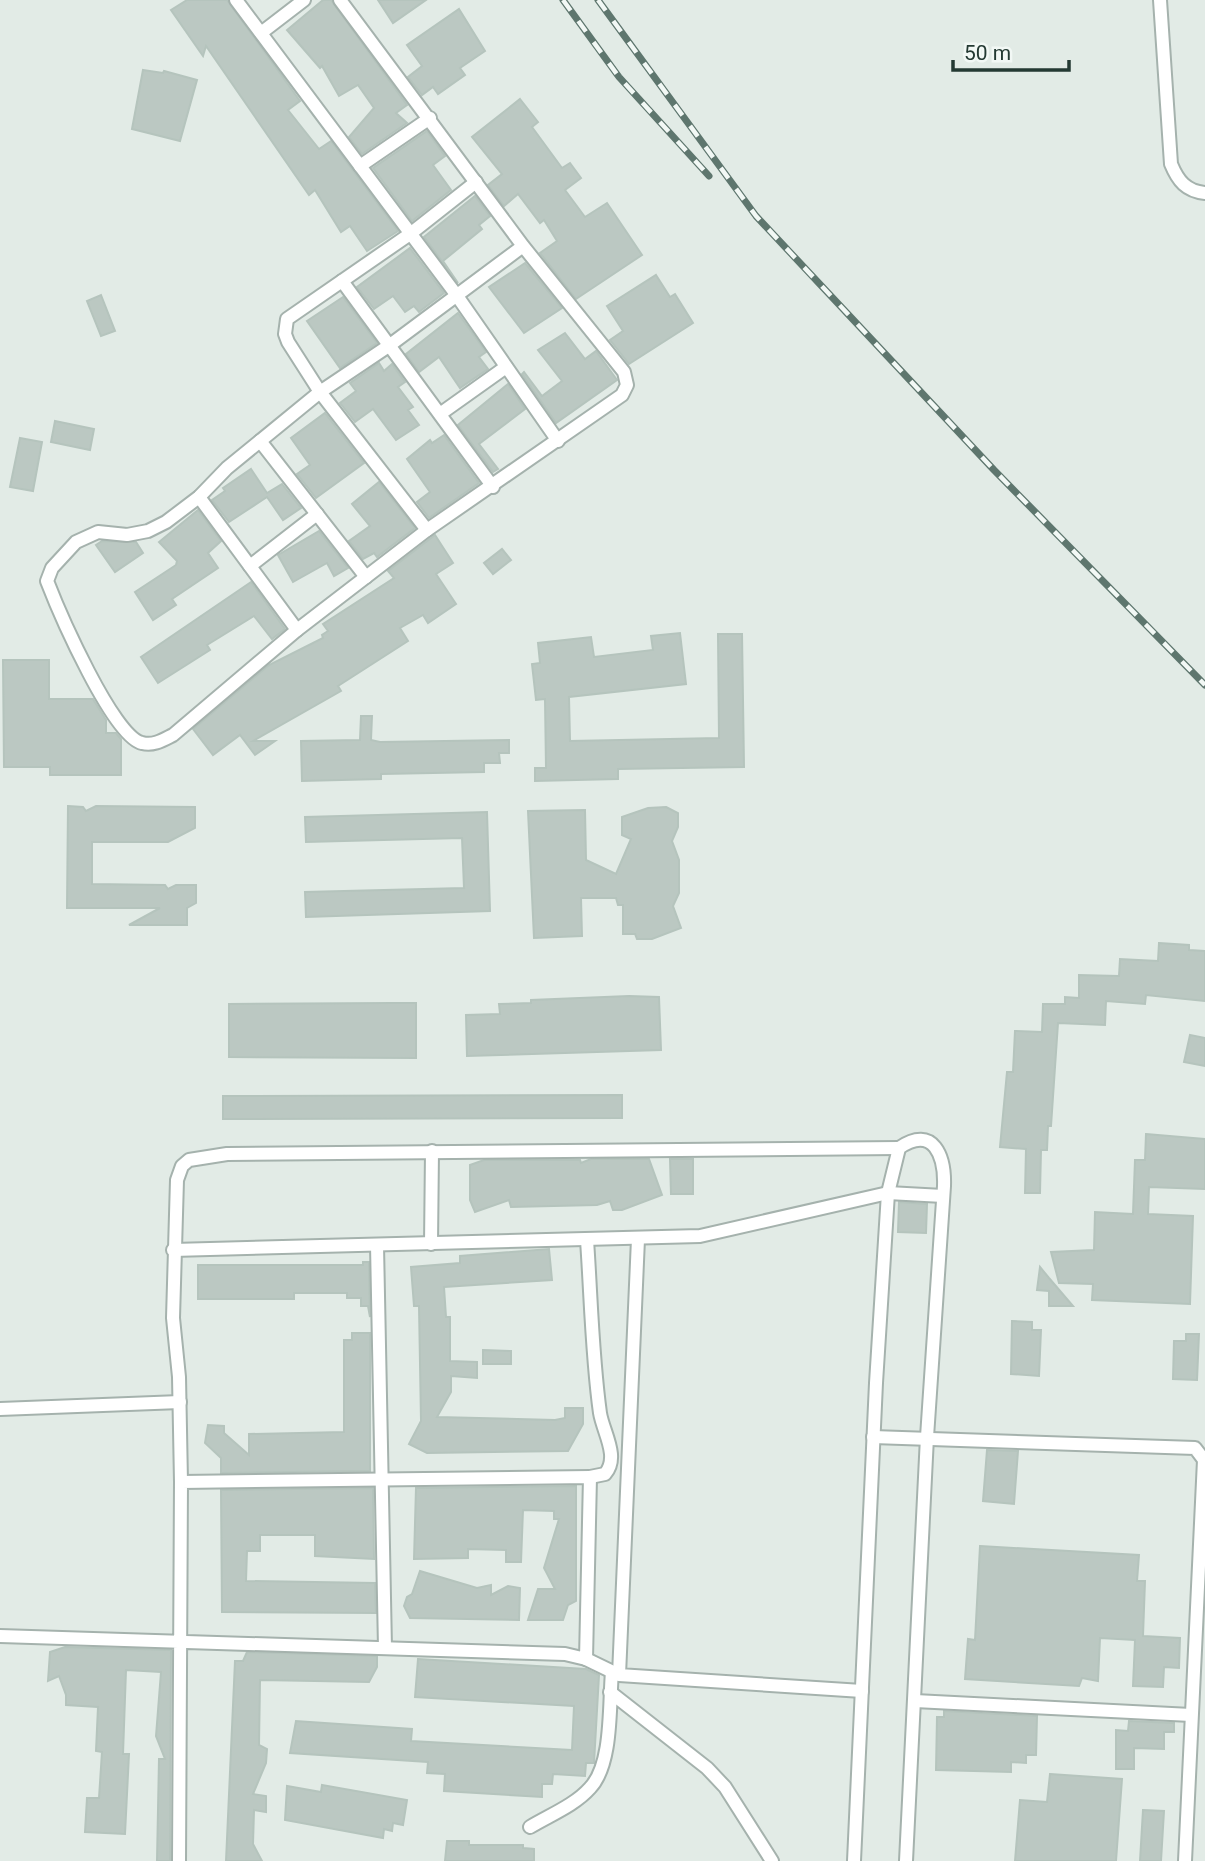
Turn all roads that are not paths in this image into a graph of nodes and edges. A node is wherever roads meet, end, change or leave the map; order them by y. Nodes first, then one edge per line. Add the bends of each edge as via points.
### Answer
1 (236, 0) edge
2 (304, 0) edge
3 (340, 0) edge
4 (1160, 0) edge
5 (261, 33) junction
6 (430, 118) junction
7 (360, 166) junction
8 (475, 182) junction
9 (1205, 194) edge
10 (410, 234) junction
11 (523, 246) junction
12 (342, 281) junction
13 (455, 293) junction
14 (390, 345) junction
15 (506, 367) junction
16 (320, 392) junction
17 (440, 414) junction
18 (260, 441) junction
19 (558, 441) junction
20 (493, 487) junction
21 (199, 497) junction
22 (317, 514) junction
23 (427, 530) junction
24 (250, 566) junction
25 (366, 577) junction
26 (297, 630) junction
27 (899, 1148) junction
28 (432, 1152) junction
29 (888, 1193) junction
30 (943, 1196) junction
31 (638, 1239) junction
32 (587, 1240) junction
33 (431, 1244) junction
34 (377, 1245) junction
35 (173, 1250) junction
36 (180, 1402) junction
37 (0, 1409) edge
38 (873, 1437) junction
39 (927, 1437) junction
40 (590, 1477) junction
41 (381, 1478) junction
42 (181, 1482) junction
43 (0, 1636) edge
44 (181, 1640) junction
45 (385, 1648) junction
46 (586, 1659) junction
47 (615, 1673) junction
48 (862, 1691) junction
49 (610, 1692) junction
50 (915, 1701) junction
51 (1191, 1715) junction
52 (530, 1827) dead end
53 (179, 1861) edge
54 (772, 1861) edge
55 (854, 1861) edge
56 (906, 1861) edge
57 (1185, 1861) edge

1 - 5 street
2 - 5 street
3 - 6 street
4 - 9 street via 1171,164 1178,181
5 - 7 street
6 - 7 street
6 - 8 street
7 - 10 street
8 - 10 street
8 - 11 street
10 - 12 street
10 - 13 street
11 - 13 street
11 - 19 street via 624,372 627,385 622,395
12 - 14 street
12 - 16 street via 288,319 285,326 288,342
13 - 14 street
13 - 15 street
14 - 16 street
14 - 17 street
15 - 17 street
15 - 19 street
16 - 18 street
16 - 23 street
17 - 20 street
18 - 21 street
18 - 22 street
19 - 20 street
20 - 23 street
21 - 24 street
21 - 26 street via 148,531 98,533 76,542 47,581 122,731 140,743 155,744 173,735
22 - 24 street
22 - 25 street
23 - 25 street
24 - 26 street
25 - 26 street
27 - 28 street
27 - 29 street
27 - 30 street via 918,1141 937,1147 944,1170
28 - 33 street
28 - 35 street via 227,1154 189,1160 177,1180
29 - 30 street
29 - 31 street via 701,1236
29 - 38 street
30 - 39 street
31 - 32 street
31 - 47 street
32 - 33 street
32 - 40 street via 598,1398 611,1455 605,1474
33 - 34 street
34 - 35 street
34 - 41 street
35 - 36 street
36 - 37 street
36 - 42 street
38 - 39 street
38 - 48 street
39 - 50 street
39 - 51 street via 1195,1448 1200,1452 1204,1460
40 - 41 street
40 - 46 street
41 - 42 street
41 - 45 street
42 - 44 street
43 - 44 street
44 - 45 street
44 - 53 street
45 - 46 street via 565,1654
46 - 47 street
47 - 48 street
47 - 49 street
48 - 55 street
49 - 52 street via 604,1761 598,1776 582,1796
49 - 54 street via 707,1768
50 - 51 street
50 - 56 street
51 - 57 street

